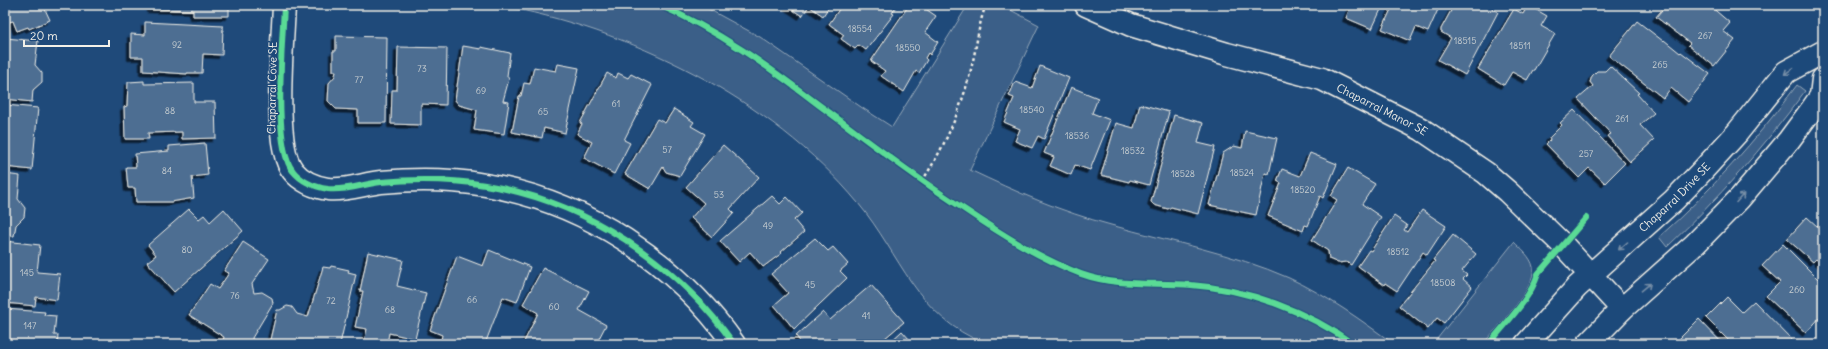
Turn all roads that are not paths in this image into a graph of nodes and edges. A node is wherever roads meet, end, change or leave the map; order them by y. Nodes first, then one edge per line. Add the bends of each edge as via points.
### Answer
1 (284, 5) edge
2 (1086, 5) edge
3 (1823, 52) edge
4 (1823, 79) edge
5 (1591, 274) junction
6 (1622, 309) junction
7 (734, 344) edge
8 (1526, 344) edge
9 (1588, 344) edge

1 - 7 street, Chaparral Cove SE via 280,136 287,162 298,177 319,187 335,189 379,182 450,180 507,189 558,206 603,226 642,251 706,308
2 - 5 street, Chaparral Manor SE via 1131,25 1322,79 1421,129 1486,173
3 -> 5 street, Chaparral Drive SE via 1786,72 1699,175
6 -> 4 street via 1695,244 1740,198 1812,109 1821,96
5 - 6 street, Chaparral Manor SE
5 - 8 street, Chaparral Drive SE
6 - 9 street

